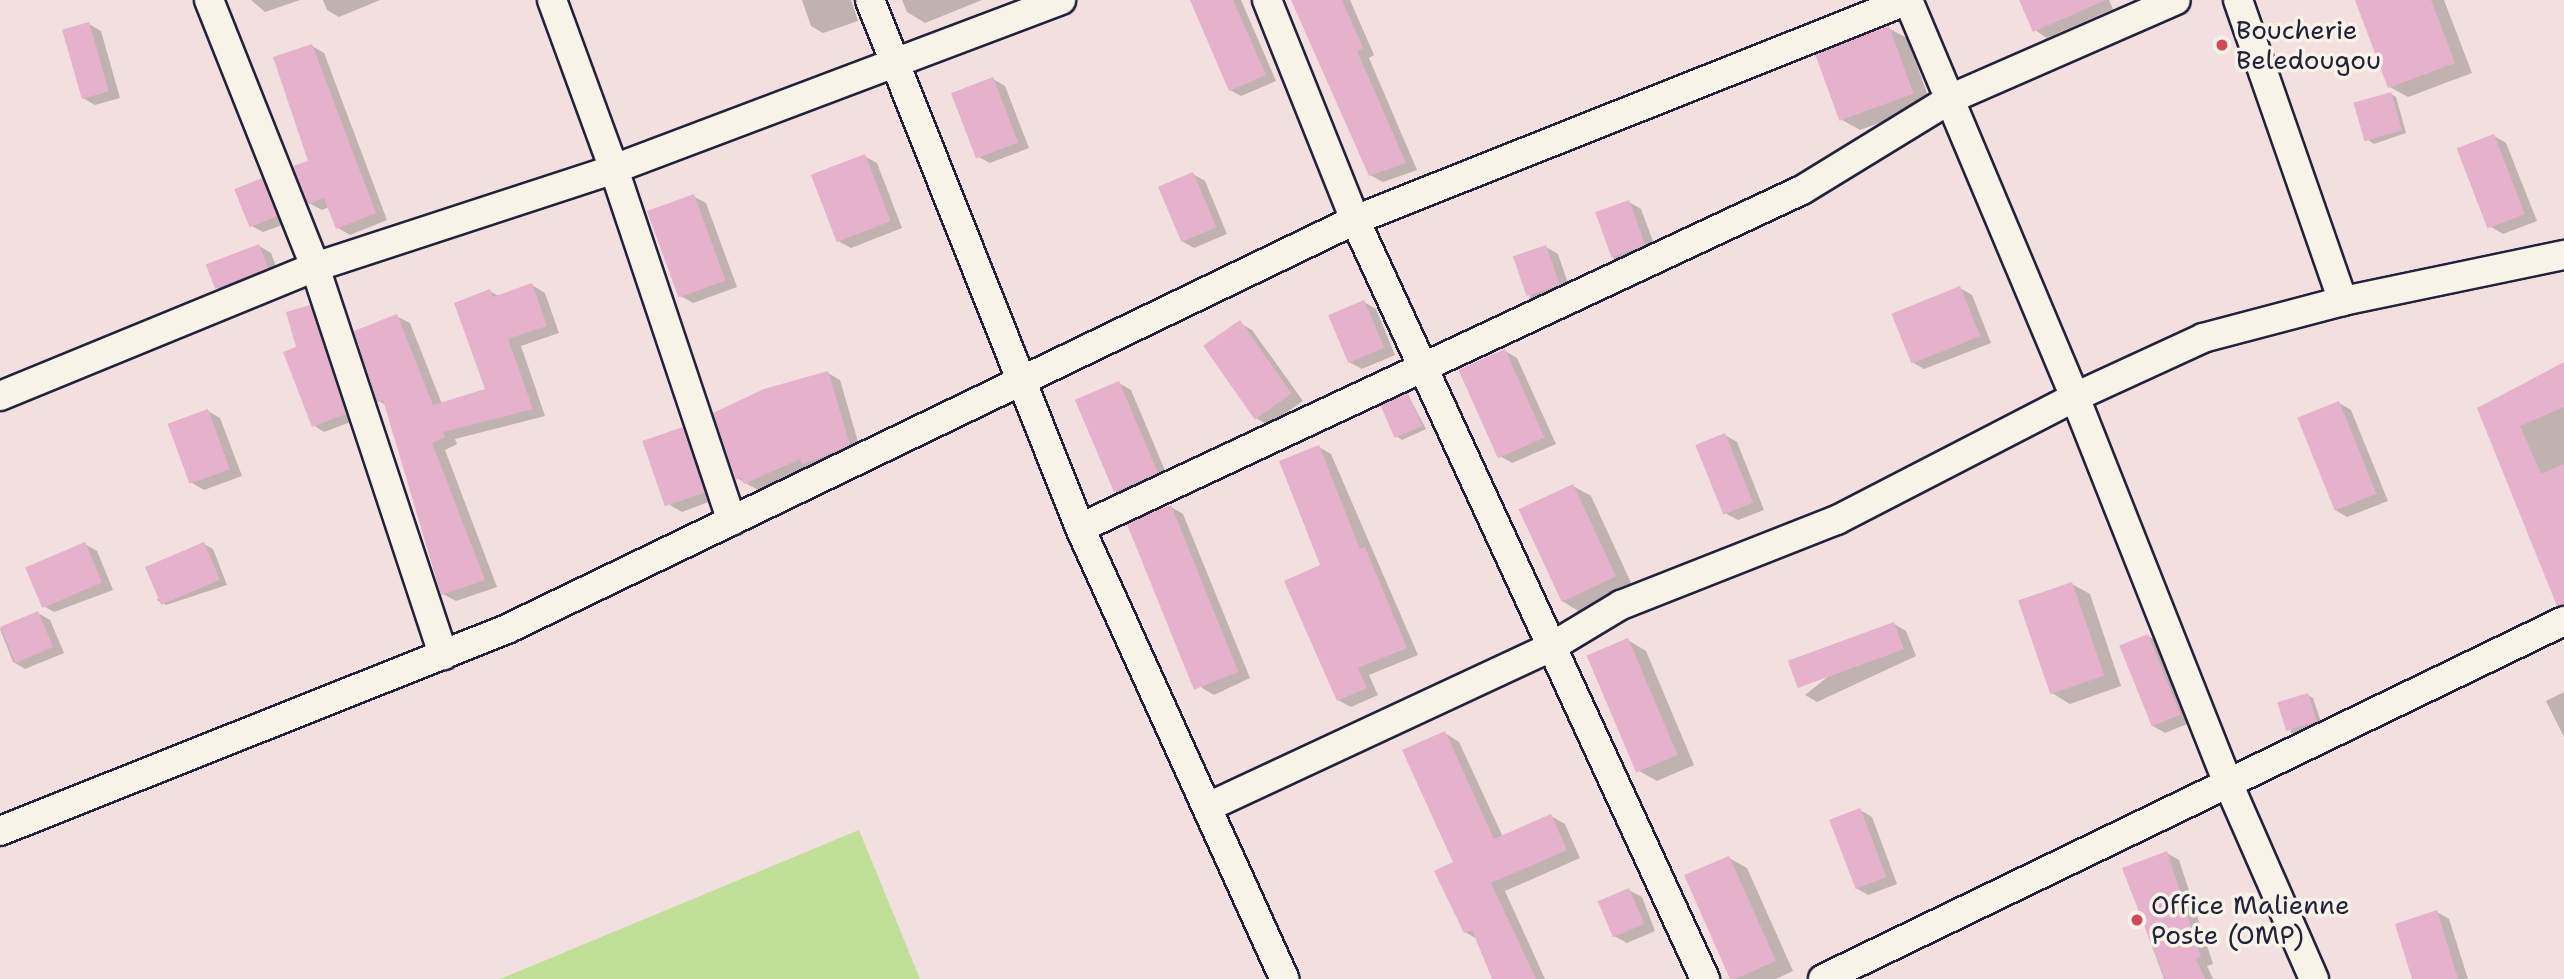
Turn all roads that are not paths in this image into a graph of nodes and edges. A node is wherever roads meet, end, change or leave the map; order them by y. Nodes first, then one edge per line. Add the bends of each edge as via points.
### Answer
1 (209, 0) edge
2 (552, 0) edge
3 (870, 0) edge
4 (1061, 0) edge
5 (1267, 0) edge
6 (1908, 0) edge
7 (2176, 0) edge
8 (2238, 0) edge
9 (894, 66) junction
10 (1952, 98) junction
11 (614, 169) junction
12 (1355, 220) junction
13 (2564, 255) edge
14 (315, 267) junction
15 (2343, 301) junction
16 (1424, 369) junction
17 (1021, 383) junction
18 (0, 396) edge
19 (2075, 397) junction
20 (732, 521) junction
21 (1080, 528) junction
22 (2564, 621) edge
23 (1551, 647) junction
24 (443, 655) junction
25 (2228, 783) junction
26 (1208, 807) junction
27 (0, 831) edge
28 (1285, 979) edge
29 (1705, 979) edge
30 (1823, 979) edge
31 (2314, 979) edge

1 - 14 street
2 - 11 street
3 - 9 street
4 - 9 street
5 - 12 street
6 - 10 street
6 - 12 street
7 - 10 street
8 - 15 street
9 - 11 street
9 - 17 street
10 - 16 street via 1802,190
10 - 19 street
11 - 14 street
11 - 20 street
12 - 16 street
12 - 17 street
13 - 15 street
14 - 18 street
14 - 24 street
15 - 19 street via 2203,338
16 - 21 street
16 - 23 street
17 - 20 street
17 - 21 street
19 - 23 street via 1837,520 1622,605
19 - 25 street
20 - 24 street
21 - 26 street
22 - 25 street
23 - 26 street
23 - 29 street
24 - 27 street
25 - 30 street
25 - 31 street
26 - 28 street

